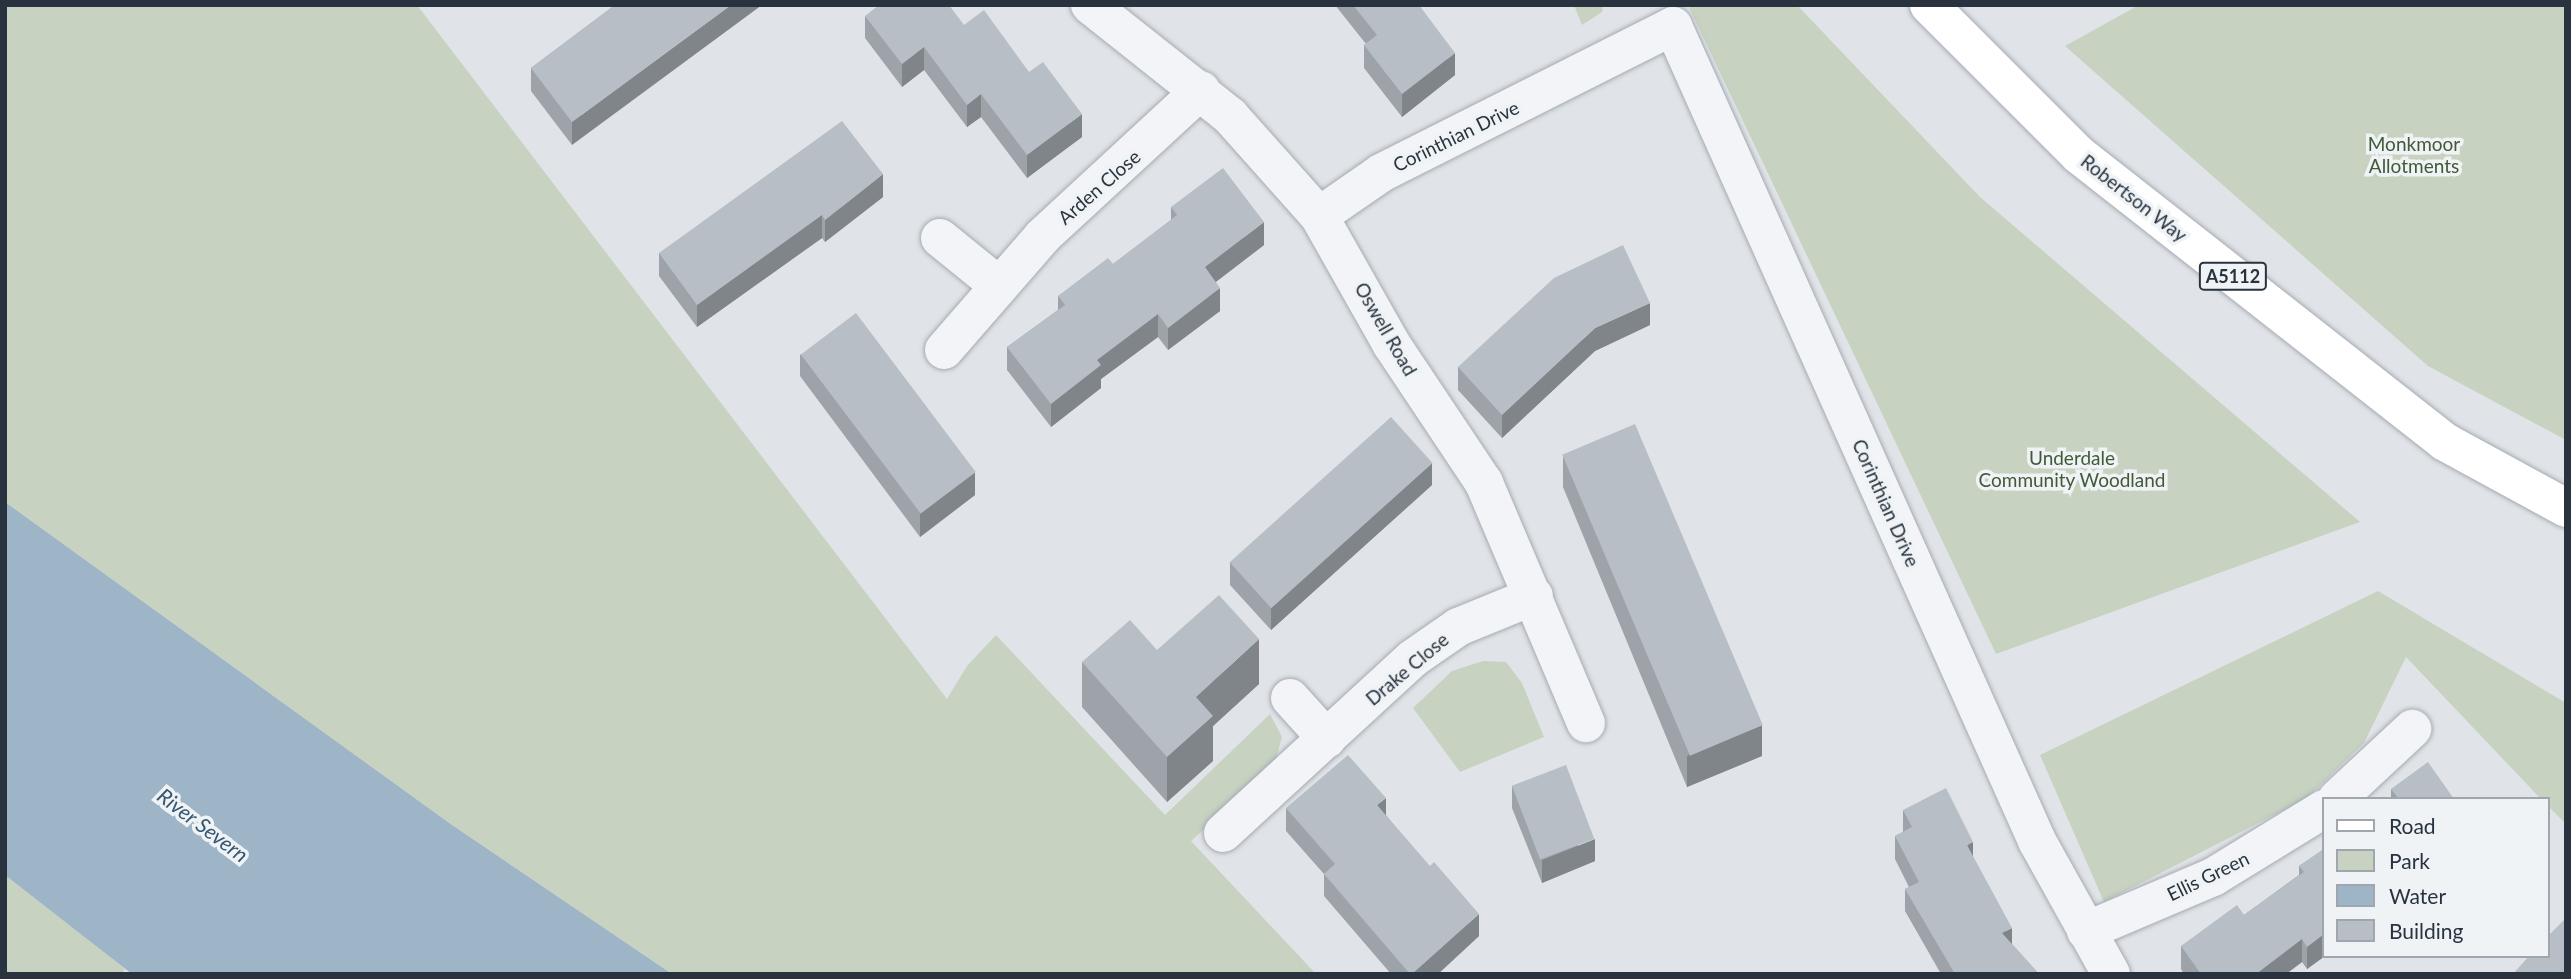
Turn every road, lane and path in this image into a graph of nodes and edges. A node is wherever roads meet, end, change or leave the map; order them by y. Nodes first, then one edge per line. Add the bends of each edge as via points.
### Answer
1 (1090, 5) edge
2 (1929, 5) edge
3 (1668, 16) edge
4 (1201, 90) junction
5 (1319, 216) junction
6 (940, 238) dead end
7 (998, 285) junction
8 (944, 350) dead end
9 (2566, 508) edge
10 (1534, 596) junction
11 (1290, 698) dead end
12 (1586, 723) dead end
13 (2412, 729) dead end
14 (1327, 739) junction
15 (2339, 797) edge
16 (2322, 810) edge
17 (1223, 832) dead end
18 (2086, 931) junction
19 (2111, 974) edge

1 - 4 street, Oswell Road
2 - 9 main road, Robertson Way / A5112 via 2079,155 2445,442
3 - 5 street, Corinthian Drive via 1381,173
3 - 18 street, Corinthian Drive via 2037,841
4 - 5 street, Oswell Road
4 - 7 street, Arden Close via 1043,236
5 - 10 street, Oswell Road via 1392,345 1484,483
6 - 7 street
7 - 8 street, Arden Close
10 - 12 street, Oswell Road
10 - 14 street, Drake Close via 1458,627 1412,659
11 - 14 street
13 - 15 street
14 - 17 street, Drake Close
16 - 18 street, Ellis Green via 2213,877
18 - 19 street, Corinthian Drive

